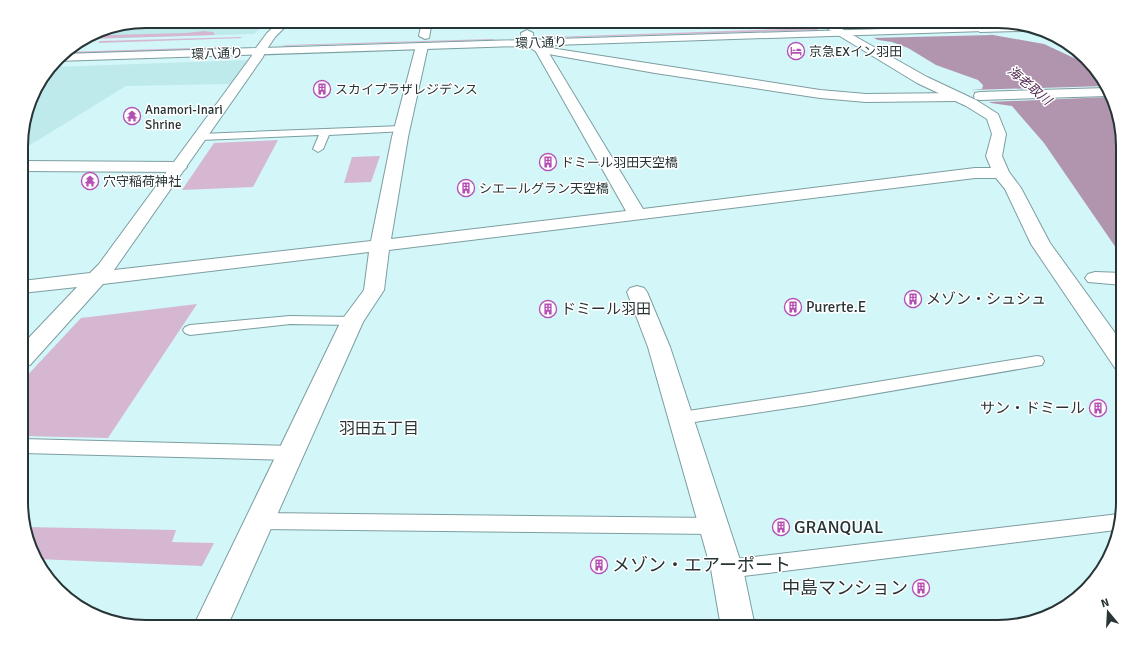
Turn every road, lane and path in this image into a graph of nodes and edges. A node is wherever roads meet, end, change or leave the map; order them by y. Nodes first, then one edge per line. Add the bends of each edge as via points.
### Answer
1 (280, 28) edge
2 (426, 28) edge
3 (712, 28) edge
4 (840, 28) junction
5 (1004, 28) edge
6 (528, 38) junction
7 (423, 41) junction
8 (263, 46) junction
9 (81, 48) edge
10 (541, 50) junction
11 (68, 58) edge
12 (1103, 92) edge
13 (980, 96) joint
14 (957, 97) junction
15 (402, 129) junction
16 (325, 132) junction
17 (200, 137) junction
18 (318, 149) dead end
19 (28, 166) edge
20 (179, 167) junction
21 (1001, 172) junction
22 (637, 214) junction
23 (380, 245) junction
24 (98, 278) junction
25 (1095, 278) dead end
26 (1116, 279) edge
27 (28, 286) edge
28 (637, 292) dead end
29 (352, 321) junction
30 (190, 330) dead end
31 (28, 352) edge
32 (1116, 352) edge
33 (1037, 362) dead end
34 (681, 418) junction
35 (28, 446) edge
36 (292, 453) junction
37 (260, 521) junction
38 (1114, 523) edge
39 (713, 526) junction
40 (727, 569) junction
41 (213, 620) edge
42 (737, 620) edge

1 - 8 main road
2 - 7 main road
3 - 6 main road, 環八通り
4 - 5 main road, 環八通り via 855,32
4 - 6 main road, 環八通り
4 - 14 main road via 922,80
6 - 7 main road, 環八通り
6 - 10 main road
7 - 8 main road, 環八通り
7 - 15 main road
8 - 9 main road, 環八通り
8 - 11 main road, 環八通り
8 - 17 main road
10 - 14 main road via 820,94 866,98
10 - 22 main road
12 - 13 street
13 - 14 main road
14 - 21 main road via 972,103 993,117 999,134 994,156
15 - 16 lane
15 - 23 main road
16 - 17 lane
16 - 18 lane
17 - 20 main road
19 - 20 street
20 - 24 main road
21 - 22 main road via 974,173
21 - 32 main road via 1013,188 1041,244
22 - 23 main road
23 - 24 main road
23 - 29 main road via 374,290
24 - 27 main road
24 - 31 main road
25 - 26 street
28 - 34 main road via 659,347
29 - 30 lane via 290,320
29 - 36 main road
33 - 34 lane
34 - 39 main road
35 - 36 lane
36 - 37 main road
37 - 39 lane
37 - 41 main road
38 - 40 lane
39 - 40 main road
40 - 42 main road

